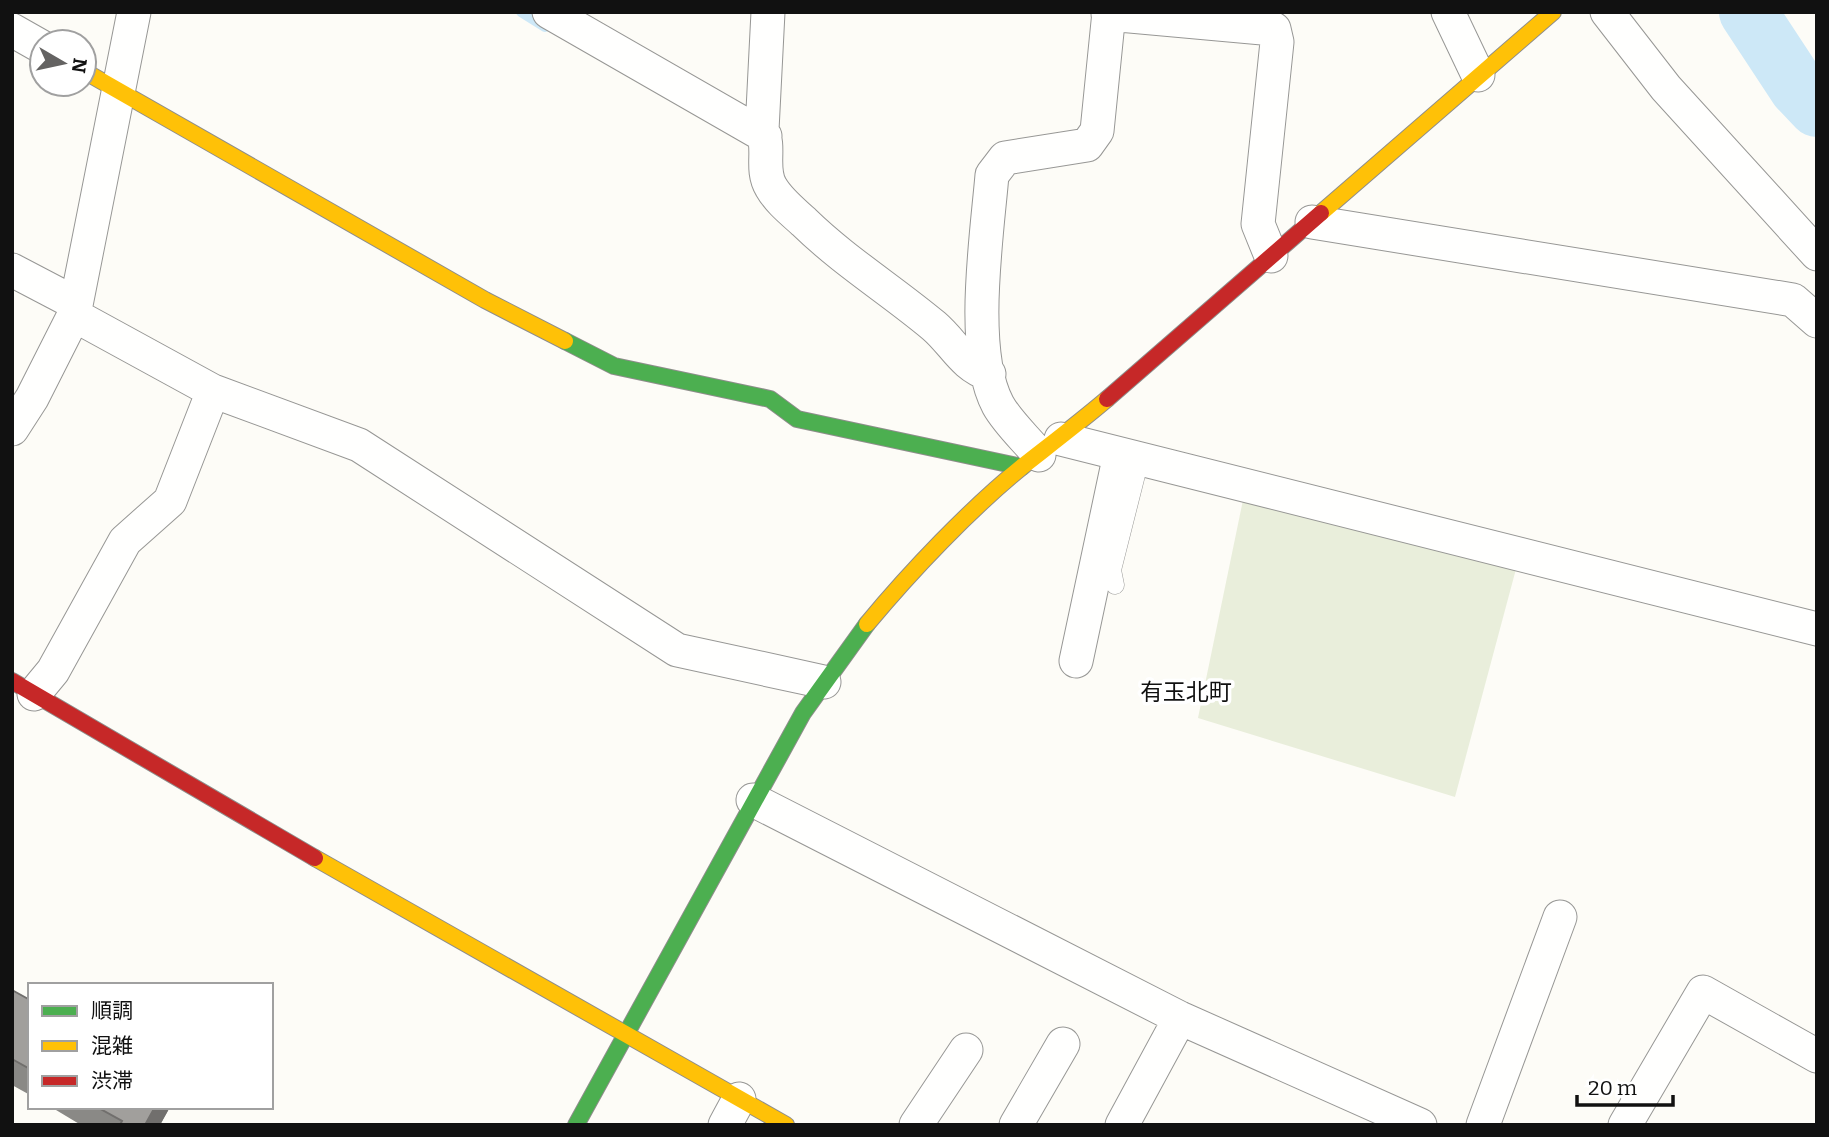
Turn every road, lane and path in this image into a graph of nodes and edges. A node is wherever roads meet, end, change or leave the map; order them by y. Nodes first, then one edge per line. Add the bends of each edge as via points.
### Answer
1 (134, 12) edge
2 (549, 12) edge
3 (768, 12) edge
4 (1448, 12) edge
5 (1553, 12) edge
6 (1607, 12) edge
7 (1109, 13) edge
8 (1265, 20) edge
9 (12, 30) edge
10 (28, 39) edge
11 (1478, 75) junction
12 (98, 79) edge
13 (117, 90) junction
14 (765, 136) junction
15 (1311, 222) junction
16 (1817, 254) edge
17 (1271, 256) junction
18 (12, 270) edge
19 (74, 309) junction
20 (1817, 321) edge
21 (989, 374) junction
22 (213, 391) junction
23 (12, 429) edge
24 (1040, 454) junction
25 (1130, 456) junction
26 (1115, 585) dead end
27 (1817, 629) edge
28 (1076, 661) dead end
29 (824, 682) junction
30 (23, 688) edge
31 (753, 800) junction
32 (1560, 918) dead end
33 (1180, 1018) junction
34 (628, 1033) junction
35 (1063, 1044) dead end
36 (965, 1050) dead end
37 (1817, 1056) edge
38 (732, 1112) edge
39 (576, 1125) edge
40 (786, 1125) edge
41 (916, 1125) edge
42 (1016, 1125) edge
43 (1122, 1125) edge
44 (1420, 1125) edge
45 (1483, 1125) edge
46 (1625, 1125) edge

1 - 13 street
2 - 14 street
3 - 14 street
4 - 11 street
5 - 11 street
6 - 16 street via 1666,88
7 - 8 street
7 - 21 street via 1094,138 1087,145 1005,158 992,175 983,314
8 - 17 street via 1278,58 1258,224
9 - 10 street
11 - 15 street
12 - 13 street
13 - 19 street
13 - 24 street via 485,300 614,366 770,399 797,419 838,429
14 - 21 street via 768,182 782,201 867,276 935,327 973,369
15 - 17 street
15 - 20 street via 1780,297 1793,300
17 - 24 street
18 - 19 street
19 - 22 street
19 - 23 street via 32,398
21 - 24 street via 998,406
22 - 29 street via 359,445 677,650
22 - 30 street via 170,501 125,541 52,671
24 - 25 street
24 - 29 street via 907,576
25 - 26 lane via 1112,570
25 - 27 street
25 - 28 street
29 - 31 street
30 - 34 street via 459,942
31 - 33 street
31 - 34 street
32 - 45 street
33 - 43 street
33 - 44 street
34 - 38 street
34 - 39 street
35 - 42 street
36 - 41 street
37 - 46 street via 1703,992
38 - 40 street

